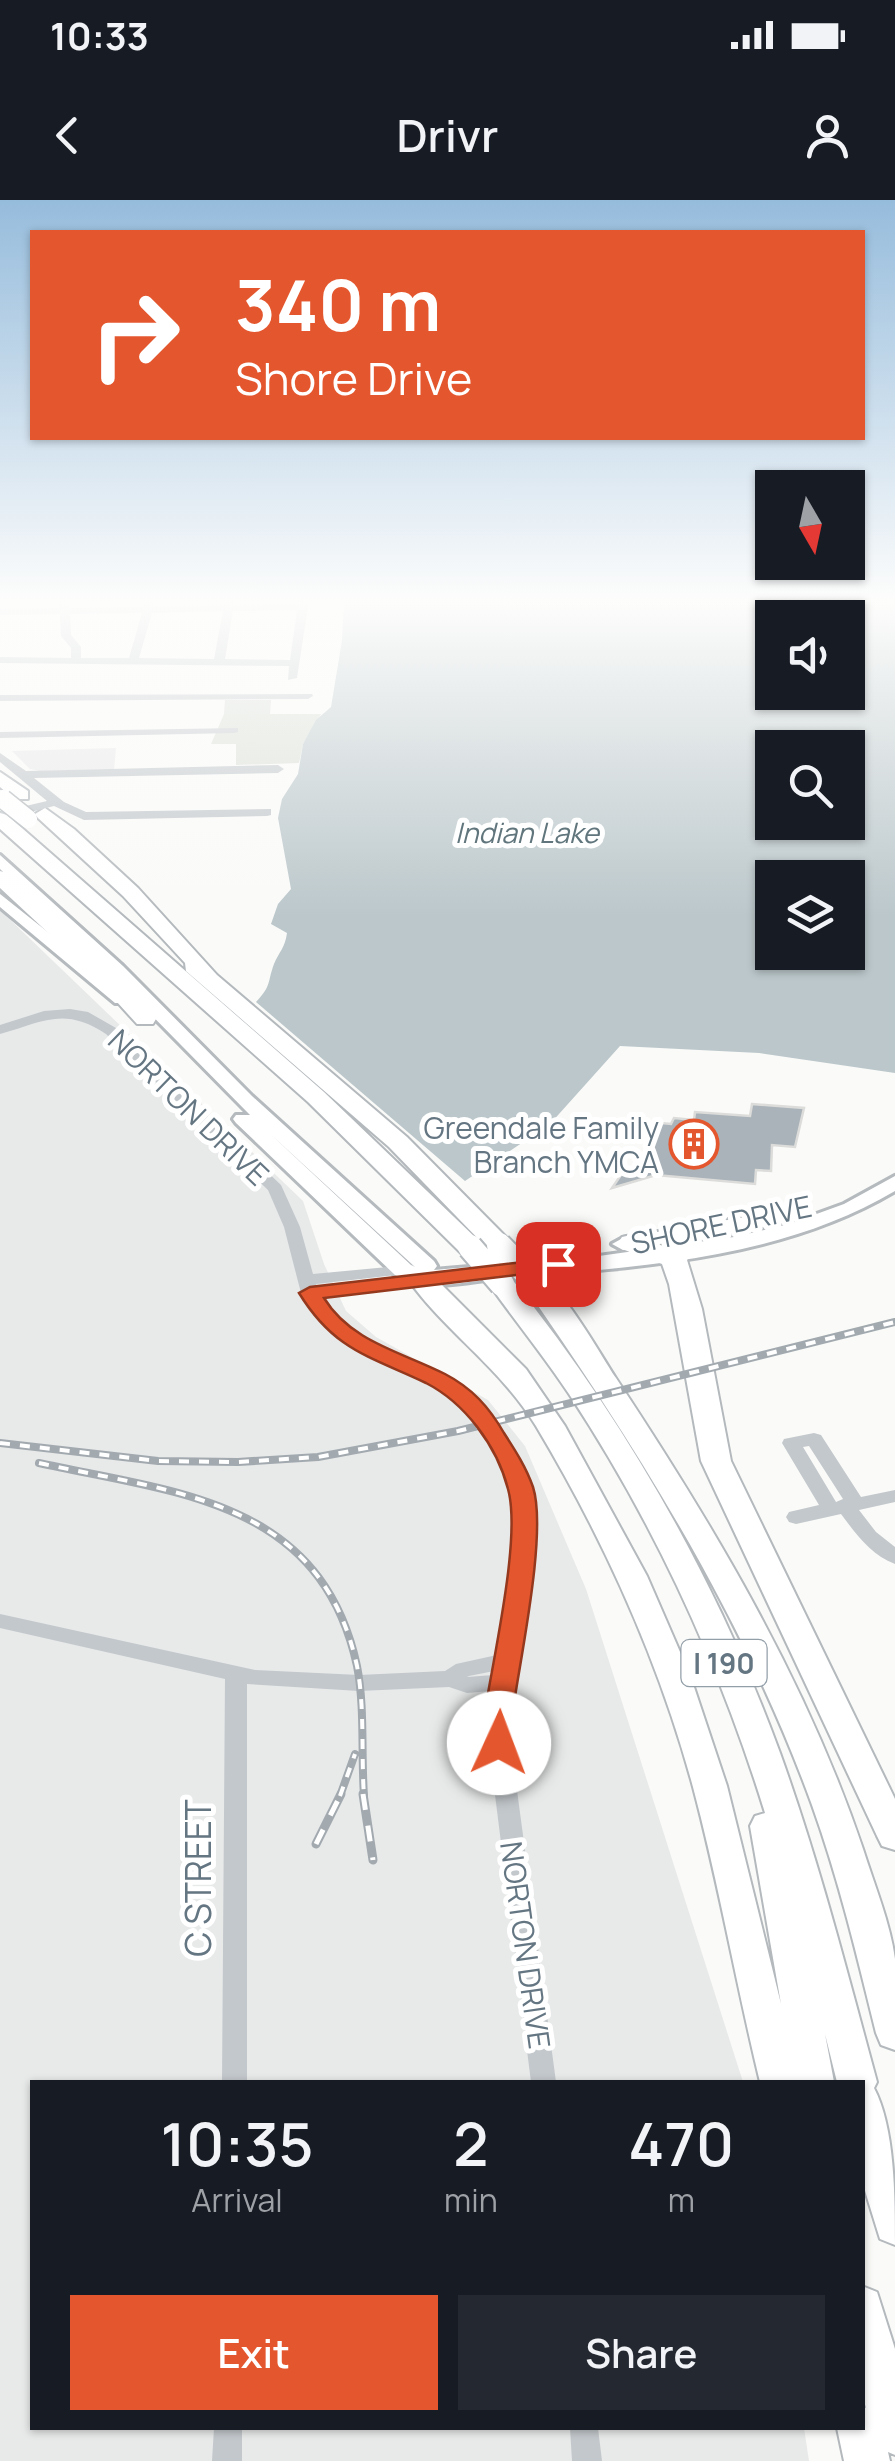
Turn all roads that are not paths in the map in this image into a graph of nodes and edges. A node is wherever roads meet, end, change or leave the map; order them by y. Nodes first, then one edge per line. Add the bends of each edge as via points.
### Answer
1 (234, 730) dead end
2 (0, 735) edge
3 (0, 756) edge
4 (278, 769) dead end
5 (0, 778) edge
6 (18, 809) edge
7 (267, 812) dead end
8 (0, 860) edge
9 (0, 877) edge
10 (0, 899) edge
11 (200, 983) junction
12 (145, 1018) junction
13 (0, 1030) edge
14 (895, 1180) edge
15 (630, 1244) junction
16 (673, 1255) junction
17 (416, 1271) junction
18 (517, 1282) junction
19 (307, 1287) junction
20 (895, 1496) edge
21 (844, 1506) junction
22 (796, 1516) dead end
23 (895, 1557) edge
24 (0, 1621) edge
25 (504, 1671) junction
26 (236, 1673) junction
27 (762, 1752) junction
28 (895, 1836) edge
29 (857, 1889) junction
30 (895, 1965) edge
31 (895, 2033) edge
32 (234, 2080) edge
33 (544, 2080) edge
34 (780, 2080) edge
35 (814, 2080) edge
36 (856, 2080) edge
37 (865, 2113) edge
38 (895, 2225) edge
39 (865, 2318) edge
40 (228, 2430) edge
41 (584, 2430) edge
42 (860, 2430) edge
43 (895, 2432) edge
44 (228, 2461) edge
45 (588, 2461) edge
46 (867, 2461) edge

1 - 2 street
3 - 6 street
4 - 6 street
5 - 6 highway
6 - 7 street via 104,818
6 - 11 highway, I 190
6 - 11 highway via 109,868 173,934
8 - 17 main road, NORTON DRIVE
9 - 12 highway
10 - 12 main road, NORTON DRIVE
11 - 18 highway, I 190, bridge via 470,1248
11 - 18 highway, I 190, bridge via 412,1155 499,1244
12 - 17 main road, NORTON DRIVE via 255,1131
13 - 19 street, NORTON DRIVE via 70,1011 106,1027 275,1188
14 - 15 main road, SHORE DRIVE via 769,1219
14 - 16 main road, SHORE DRIVE via 851,1206 791,1228
15 - 16 highway
15 - 17 main road, SHORE DRIVE
16 - 17 main road, SHORE DRIVE
16 - 28 highway via 691,1316 716,1462
17 - 19 street, SHORE DRIVE
17 - 34 highway via 516,1375 631,1576 710,1786
18 - 27 highway, I 190 via 687,1580
18 - 29 highway, I 190 via 594,1361 651,1450 747,1624 817,1772
19 - 25 street, NORTON DRIVE via 326,1319 352,1341 465,1397 510,1462 525,1531
20 - 21 street
21 - 22 street
21 - 23 street
24 - 26 street
25 - 26 street via 468,1686 450,1678 344,1683
25 - 33 street, NORTON DRIVE via 499,1750
26 - 32 street, C STREET
27 - 35 highway via 756,1775
27 - 36 highway, I 190
29 - 30 highway
29 - 31 highway, I 190
37 - 38 highway
39 - 43 highway
40 - 44 street
41 - 45 street
42 - 46 highway

